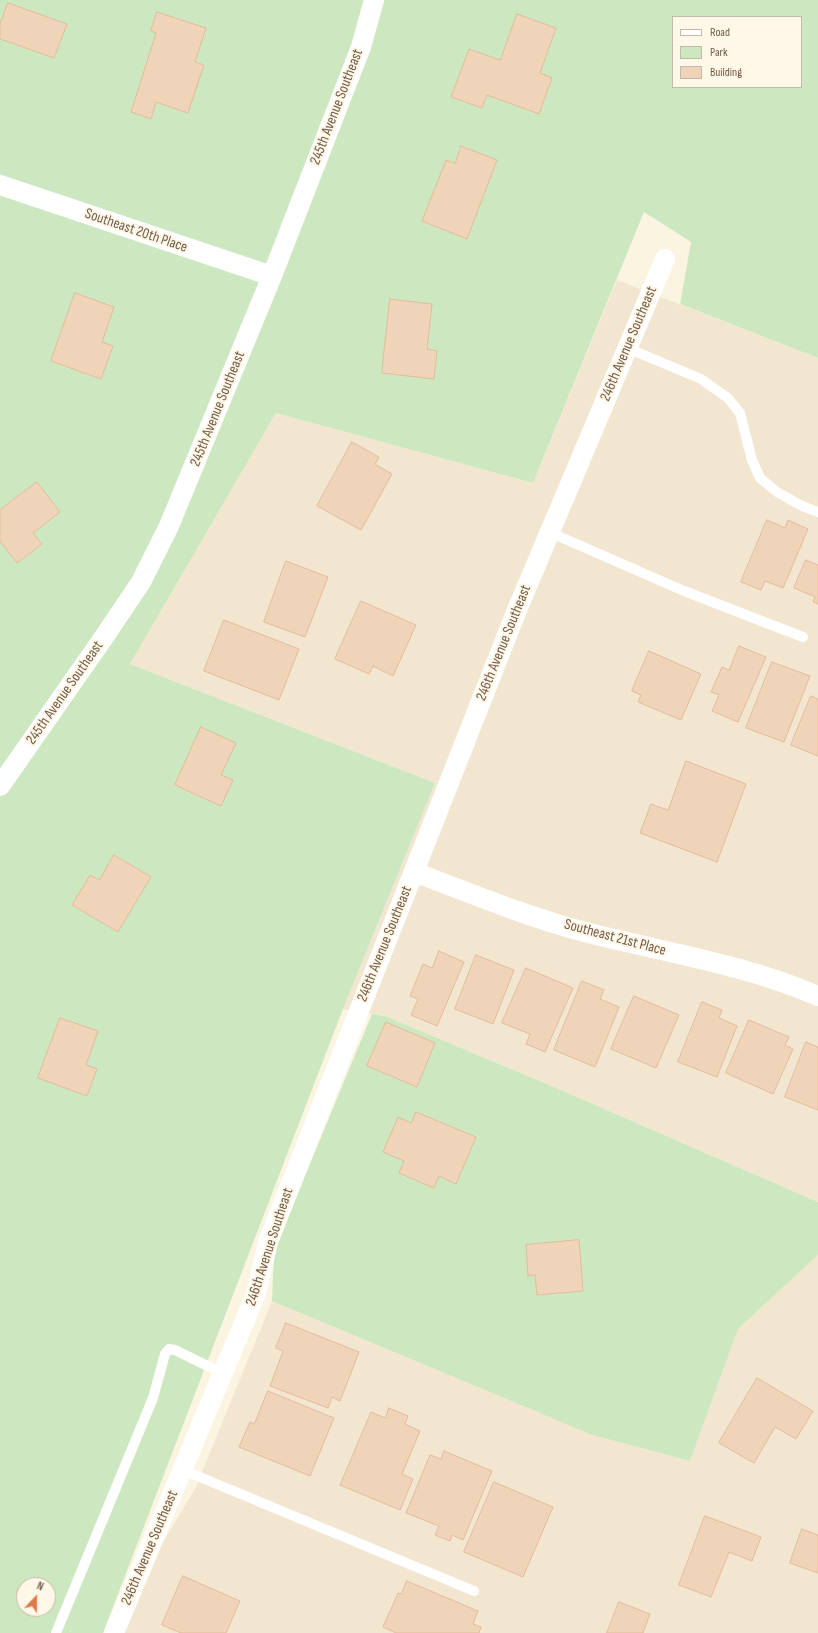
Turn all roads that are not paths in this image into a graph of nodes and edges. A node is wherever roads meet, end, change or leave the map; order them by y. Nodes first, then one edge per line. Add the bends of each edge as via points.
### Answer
1 (374, 0) edge
2 (0, 185) edge
3 (665, 259) dead end
4 (272, 276) junction
5 (627, 348) junction
6 (818, 512) edge
7 (550, 532) junction
8 (803, 637) dead end
9 (0, 786) edge
10 (414, 872) junction
11 (818, 996) edge
12 (222, 1374) junction
13 (183, 1470) junction
14 (474, 1591) dead end
15 (56, 1633) edge
16 (114, 1633) edge

1 - 4 street, 245th Avenue Southeast via 361,47
2 - 4 street, Southeast 20th Place
3 - 5 street, 246th Avenue Southeast
4 - 9 street, 245th Avenue Southeast via 169,526 141,582
5 - 6 lane via 701,379 728,398 740,413 752,460 760,478 777,492
5 - 7 street, 246th Avenue Southeast
7 - 8 lane via 684,591
7 - 10 street, 246th Avenue Southeast
10 - 11 street, Southeast 21st Place via 583,932 722,965 788,984
10 - 12 street, 246th Avenue Southeast via 268,1242 256,1294
12 - 13 street, 246th Avenue Southeast
12 - 15 lane via 175,1350 169,1349 165,1354 153,1398
13 - 14 lane
13 - 16 street, 246th Avenue Southeast

